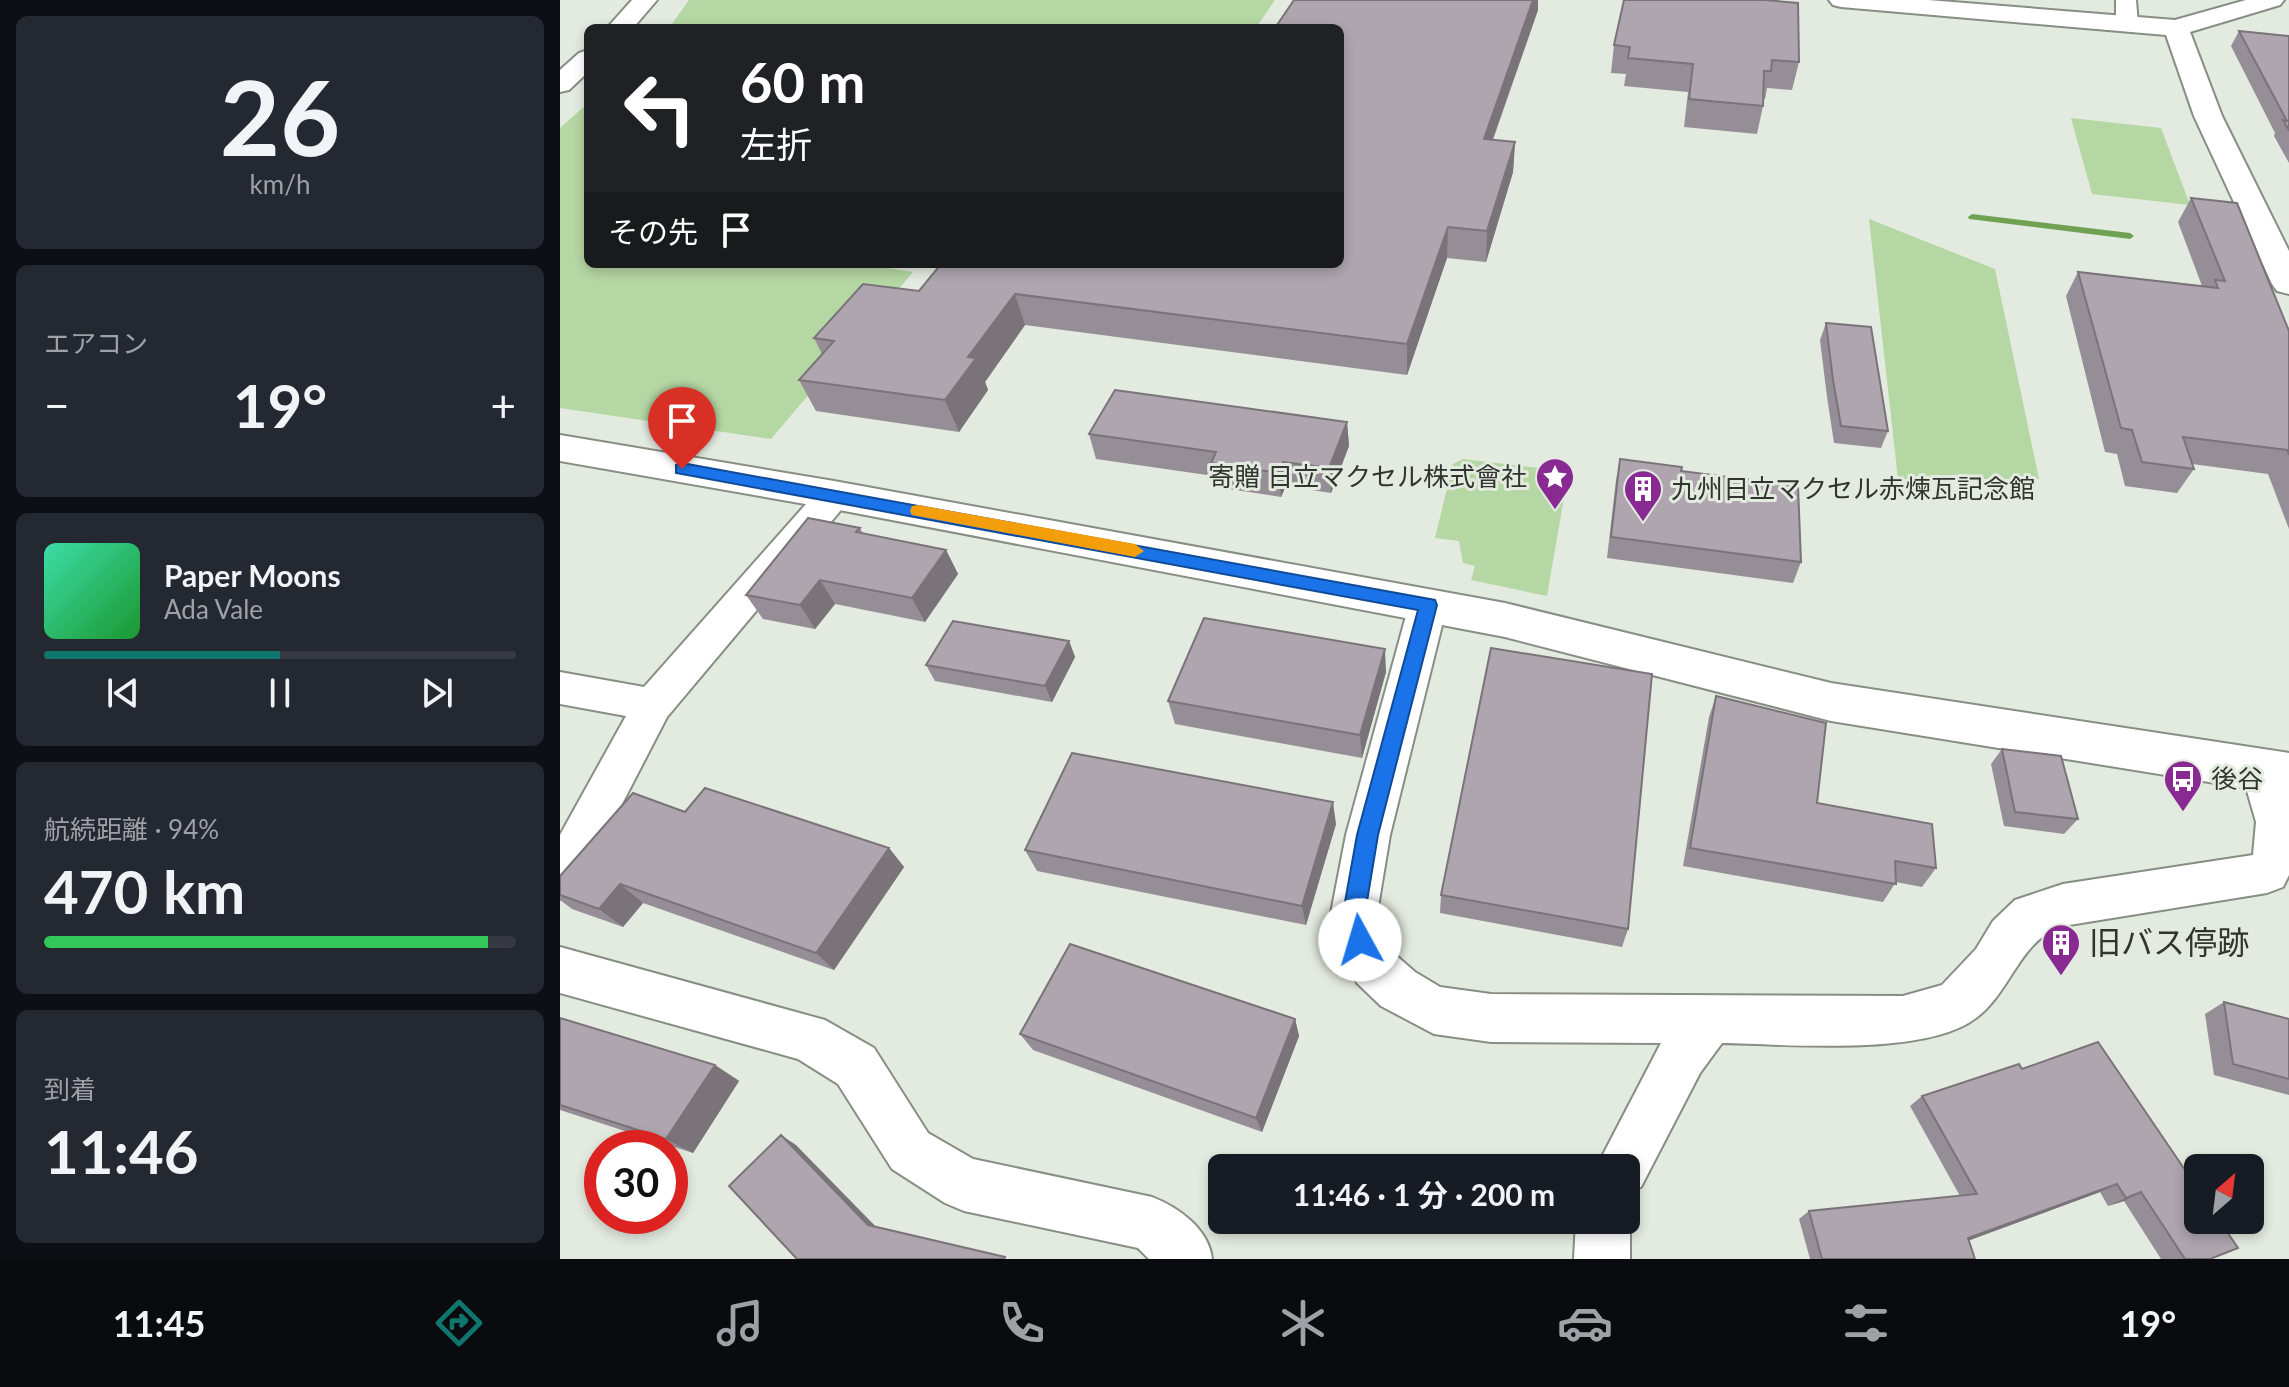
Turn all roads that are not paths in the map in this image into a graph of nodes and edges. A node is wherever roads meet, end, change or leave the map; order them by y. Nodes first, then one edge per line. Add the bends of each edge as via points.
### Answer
1 (645, 0) edge
2 (1841, 0) edge
3 (2272, 0) edge
4 (2126, 12) edge
5 (623, 24) edge
6 (2176, 28) junction
7 (584, 62) edge
8 (560, 84) edge
9 (2289, 284) edge
10 (560, 448) edge
11 (834, 495) junction
12 (1428, 605) junction
13 (560, 688) edge
14 (653, 705) junction
15 (2275, 772) edge
16 (560, 878) edge
17 (560, 970) edge
18 (1711, 1018) junction
19 (1629, 1154) edge
20 (1603, 1234) edge
21 (1184, 1259) edge
22 (1602, 1259) edge

1 - 5 street
2 - 4 street
3 - 6 street
4 - 6 street
6 - 9 street via 2208,116
7 - 8 street
10 - 11 street
11 - 12 street
11 - 14 street
12 - 15 street via 1831,702
12 - 18 street via 1368,835 1354,913 1374,967 1434,1010 1458,1014
13 - 14 street
14 - 16 street
15 - 18 street via 2281,847 2267,873 2063,905 2031,915 1978,983 1959,1002 1934,1013 1903,1020
17 - 21 street via 808,1037 856,1066 910,1151 964,1184 1152,1224
18 - 19 street via 1682,1055
20 - 22 street

